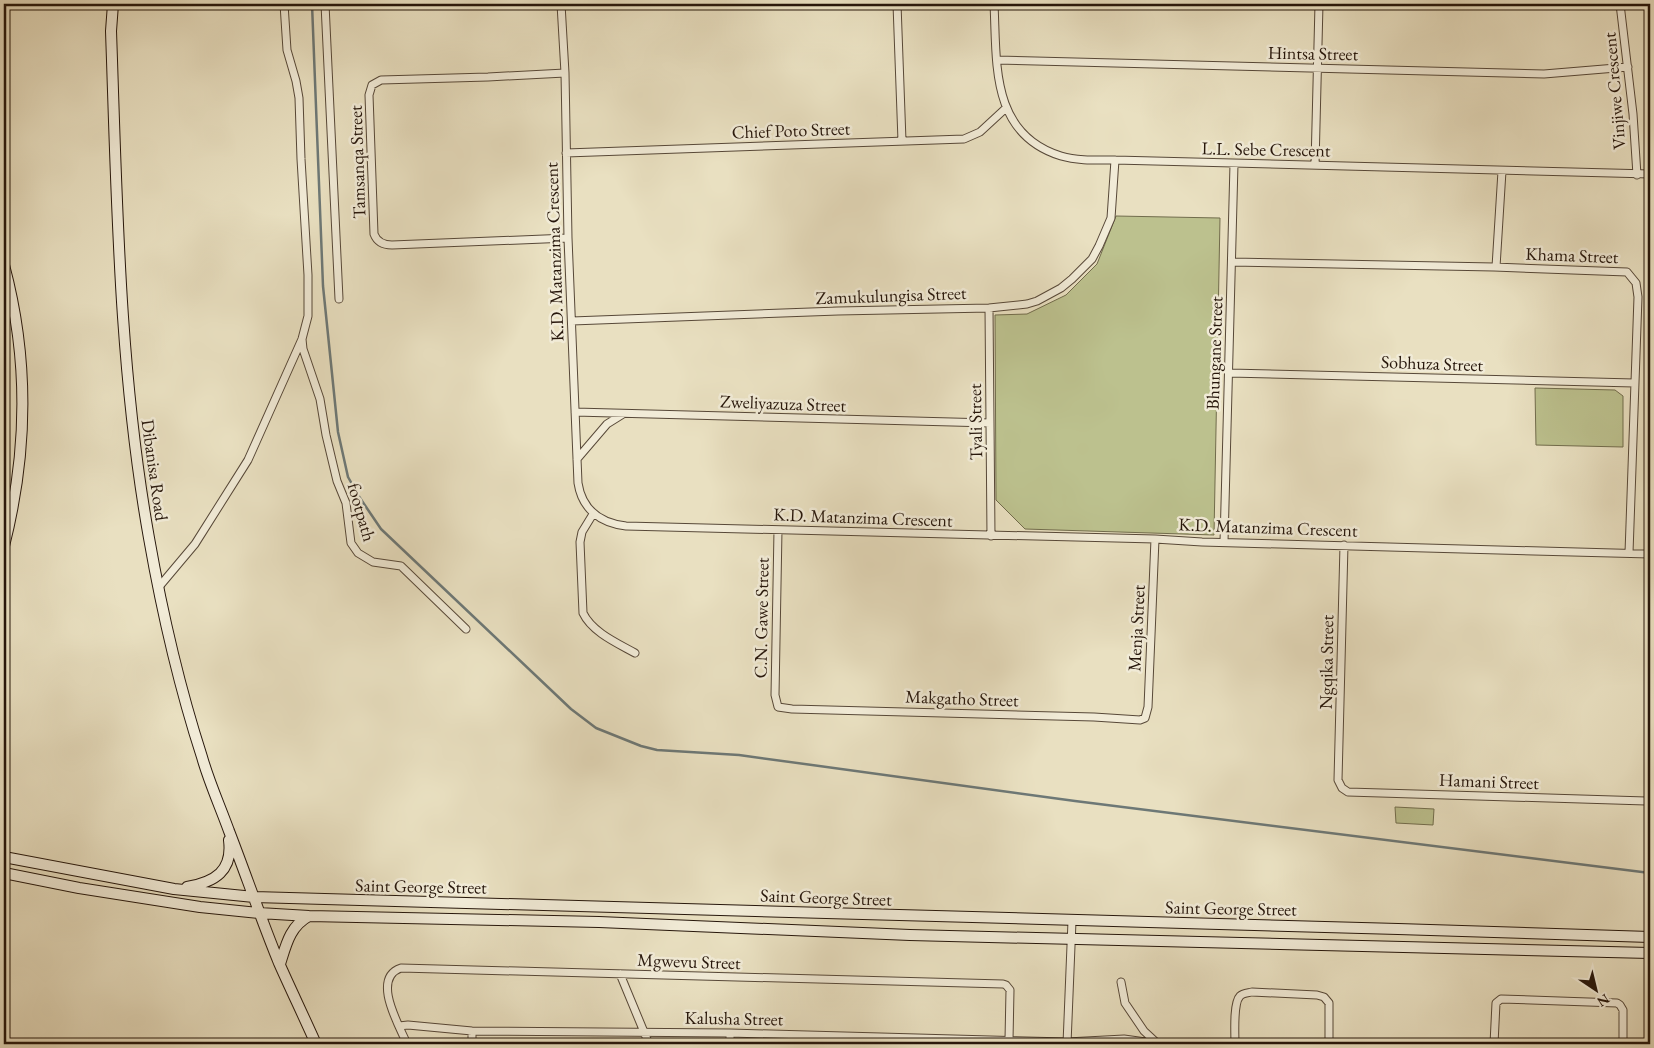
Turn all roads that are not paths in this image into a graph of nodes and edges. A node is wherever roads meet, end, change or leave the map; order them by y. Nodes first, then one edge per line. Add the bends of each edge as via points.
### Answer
1 (108, 4) edge
2 (113, 4) edge
3 (284, 4) edge
4 (326, 4) edge
5 (561, 4) edge
6 (897, 4) edge
7 (994, 4) edge
8 (1319, 4) edge
9 (1620, 4) edge
10 (111, 31) junction
11 (997, 60) junction
12 (1628, 66) junction
13 (1318, 69) junction
14 (565, 73) junction
15 (1006, 108) junction
16 (902, 141) junction
17 (566, 153) junction
18 (1115, 160) junction
19 (1234, 164) junction
20 (1315, 165) junction
21 (1502, 171) junction
22 (1650, 174) edge
23 (1637, 175) junction
24 (568, 238) junction
25 (1232, 262) junction
26 (4, 265) edge
27 (1496, 267) junction
28 (339, 300) dead end
29 (989, 308) junction
30 (572, 322) junction
31 (302, 339) junction
32 (1229, 372) junction
33 (1634, 383) junction
34 (575, 412) junction
35 (624, 413) junction
36 (990, 423) junction
37 (577, 459) junction
38 (593, 514) junction
39 (778, 530) junction
40 (991, 536) junction
41 (1156, 539) junction
42 (1224, 542) junction
43 (1344, 545) junction
44 (4, 546) edge
45 (1629, 553) junction
46 (1650, 554) edge
47 (158, 588) junction
48 (466, 629) dead end
49 (635, 653) dead end
50 (778, 707) joint
51 (1145, 718) joint
52 (1338, 780) joint
53 (1646, 800) dead end
54 (228, 826) junction
55 (4, 857) edge
56 (4, 873) edge
57 (174, 889) junction
58 (254, 897) junction
59 (259, 913) junction
60 (309, 916) junction
61 (1072, 921) junction
62 (1650, 937) edge
63 (1071, 938) junction
64 (1650, 952) edge
65 (280, 964) junction
66 (620, 974) junction
67 (1121, 982) dead end
68 (399, 1026) junction
69 (472, 1031) junction
70 (643, 1031) junction
71 (730, 1033) junction
72 (1009, 1040) junction
73 (1067, 1043) edge
74 (316, 1044) edge
75 (407, 1044) edge
76 (472, 1044) edge
77 (649, 1044) edge
78 (730, 1044) edge
79 (1159, 1044) edge
80 (1175, 1044) edge
81 (1207, 1044) edge
82 (1235, 1044) edge
83 (1330, 1044) edge
84 (1494, 1044) edge
85 (1623, 1044) edge

1 - 10 main road, Dibanisa Road
2 - 10 main road, Dibanisa Road
3 - 31 street via 287,50 298,98 308,275 308,316
4 - 28 street
5 - 14 street, K.D. Matanzima Crescent
6 - 16 street
7 - 11 street, L.L. Sebe Crescent
8 - 13 street
9 - 12 street, Vinjiwe Crescent
10 - 47 main road, Dibanisa Road via 125,352 143,501
11 - 13 street, Hintsa Street
11 - 15 street, L.L. Sebe Crescent via 998,82
12 - 13 street, Hintsa Street via 1544,74
12 - 23 street, Vinjiwe Crescent
13 - 20 street
14 - 17 street, K.D. Matanzima Crescent
14 - 24 street, Tamsanqa Street via 380,80 372,85 369,95 374,234 379,241 392,245
15 - 16 street, Chief Poto Street via 971,137
15 - 18 street, L.L. Sebe Crescent via 1023,132 1052,152 1071,158
16 - 17 street, Chief Poto Street
17 - 24 street, K.D. Matanzima Crescent
18 - 19 street, L.L. Sebe Crescent
18 - 29 street, Zamukulungisa Street via 1111,218 1092,258 1067,283 1037,301
19 - 20 street, L.L. Sebe Crescent
19 - 25 street, Bhungane Street
20 - 21 street, L.L. Sebe Crescent
21 - 23 street, L.L. Sebe Crescent
21 - 27 street
22 - 23 street, L.L. Sebe Crescent
24 - 30 street, K.D. Matanzima Crescent
25 - 27 street, Khama Street
25 - 32 street, Bhungane Street
26 - 44 main road via 19,339 23,407 18,479
27 - 33 street, Khama Street via 1622,271 1630,275 1636,283 1638,297
29 - 30 street, Zamukulungisa Street
29 - 36 street, Tyali Street
30 - 34 street, K.D. Matanzima Crescent
31 - 47 street via 248,460 195,544
31 - 48 street, footpath via 320,399 337,481 346,503 352,543 358,553 373,562 401,566
32 - 33 street, Sobhuza Street
32 - 42 street, Bhungane Street
33 - 45 street, Khama Street
34 - 35 street, Zweliyazuza Street
34 - 37 street, K.D. Matanzima Crescent
35 - 36 street, Zweliyazuza Street
35 - 37 street via 607,424
36 - 40 street, Tyali Street
37 - 38 street, K.D. Matanzima Crescent via 579,492
38 - 39 street, K.D. Matanzima Crescent via 616,525
38 - 49 street via 580,542 583,613 602,634
39 - 40 street, K.D. Matanzima Crescent
39 - 50 street, C.N. Gawe Street via 775,695
40 - 41 street, K.D. Matanzima Crescent
41 - 42 street, K.D. Matanzima Crescent
41 - 51 street, Menja Street
42 - 43 street, K.D. Matanzima Crescent
43 - 45 street, K.D. Matanzima Crescent
43 - 52 street, Ngqika Street
45 - 46 street, K.D. Matanzima Crescent
47 - 54 main road, Dibanisa Road via 202,757
50 - 51 street, Makgatho Street
52 - 53 street, Hamani Street via 1348,792
54 - 57 main road via 230,851 226,866 218,876 201,885
54 - 58 main road, Dibanisa Road
55 - 57 main road, Saint George Street
56 - 59 main road, Saint George Street via 142,899
57 - 58 main road, Saint George Street
58 - 59 main road, Dibanisa Road
58 - 61 main road, Saint George Street
59 - 60 main road, Saint George Street
59 - 65 main road, Dibanisa Road
60 - 63 main road, Saint George Street
60 - 65 main road via 298,922 292,931
61 - 62 main road, Saint George Street
61 - 63 street
63 - 64 main road, Saint George Street
63 - 73 street
65 - 74 main road, Dibanisa Road
66 - 68 street, Mgwevu Street via 401,968 391,975 387,984
66 - 70 street
66 - 72 street, Mgwevu Street via 1003,984 1010,990
67 - 79 street via 1126,1003 1144,1031
68 - 69 street, Kalusha Street
68 - 75 street, Mgwevu Street
69 - 70 street, Kalusha Street
69 - 76 street
70 - 71 street, Kalusha Street
70 - 77 street
71 - 72 street, Kalusha Street
71 - 78 street
72 - 73 street, Kalusha Street
73 - 79 street, Kalusha Street via 1124,1039
80 - 81 street
82 - 83 street via 1238,1000 1252,992 1324,997 1329,1003
84 - 85 street via 1496,1003 1499,1000 1617,1003 1623,1010

